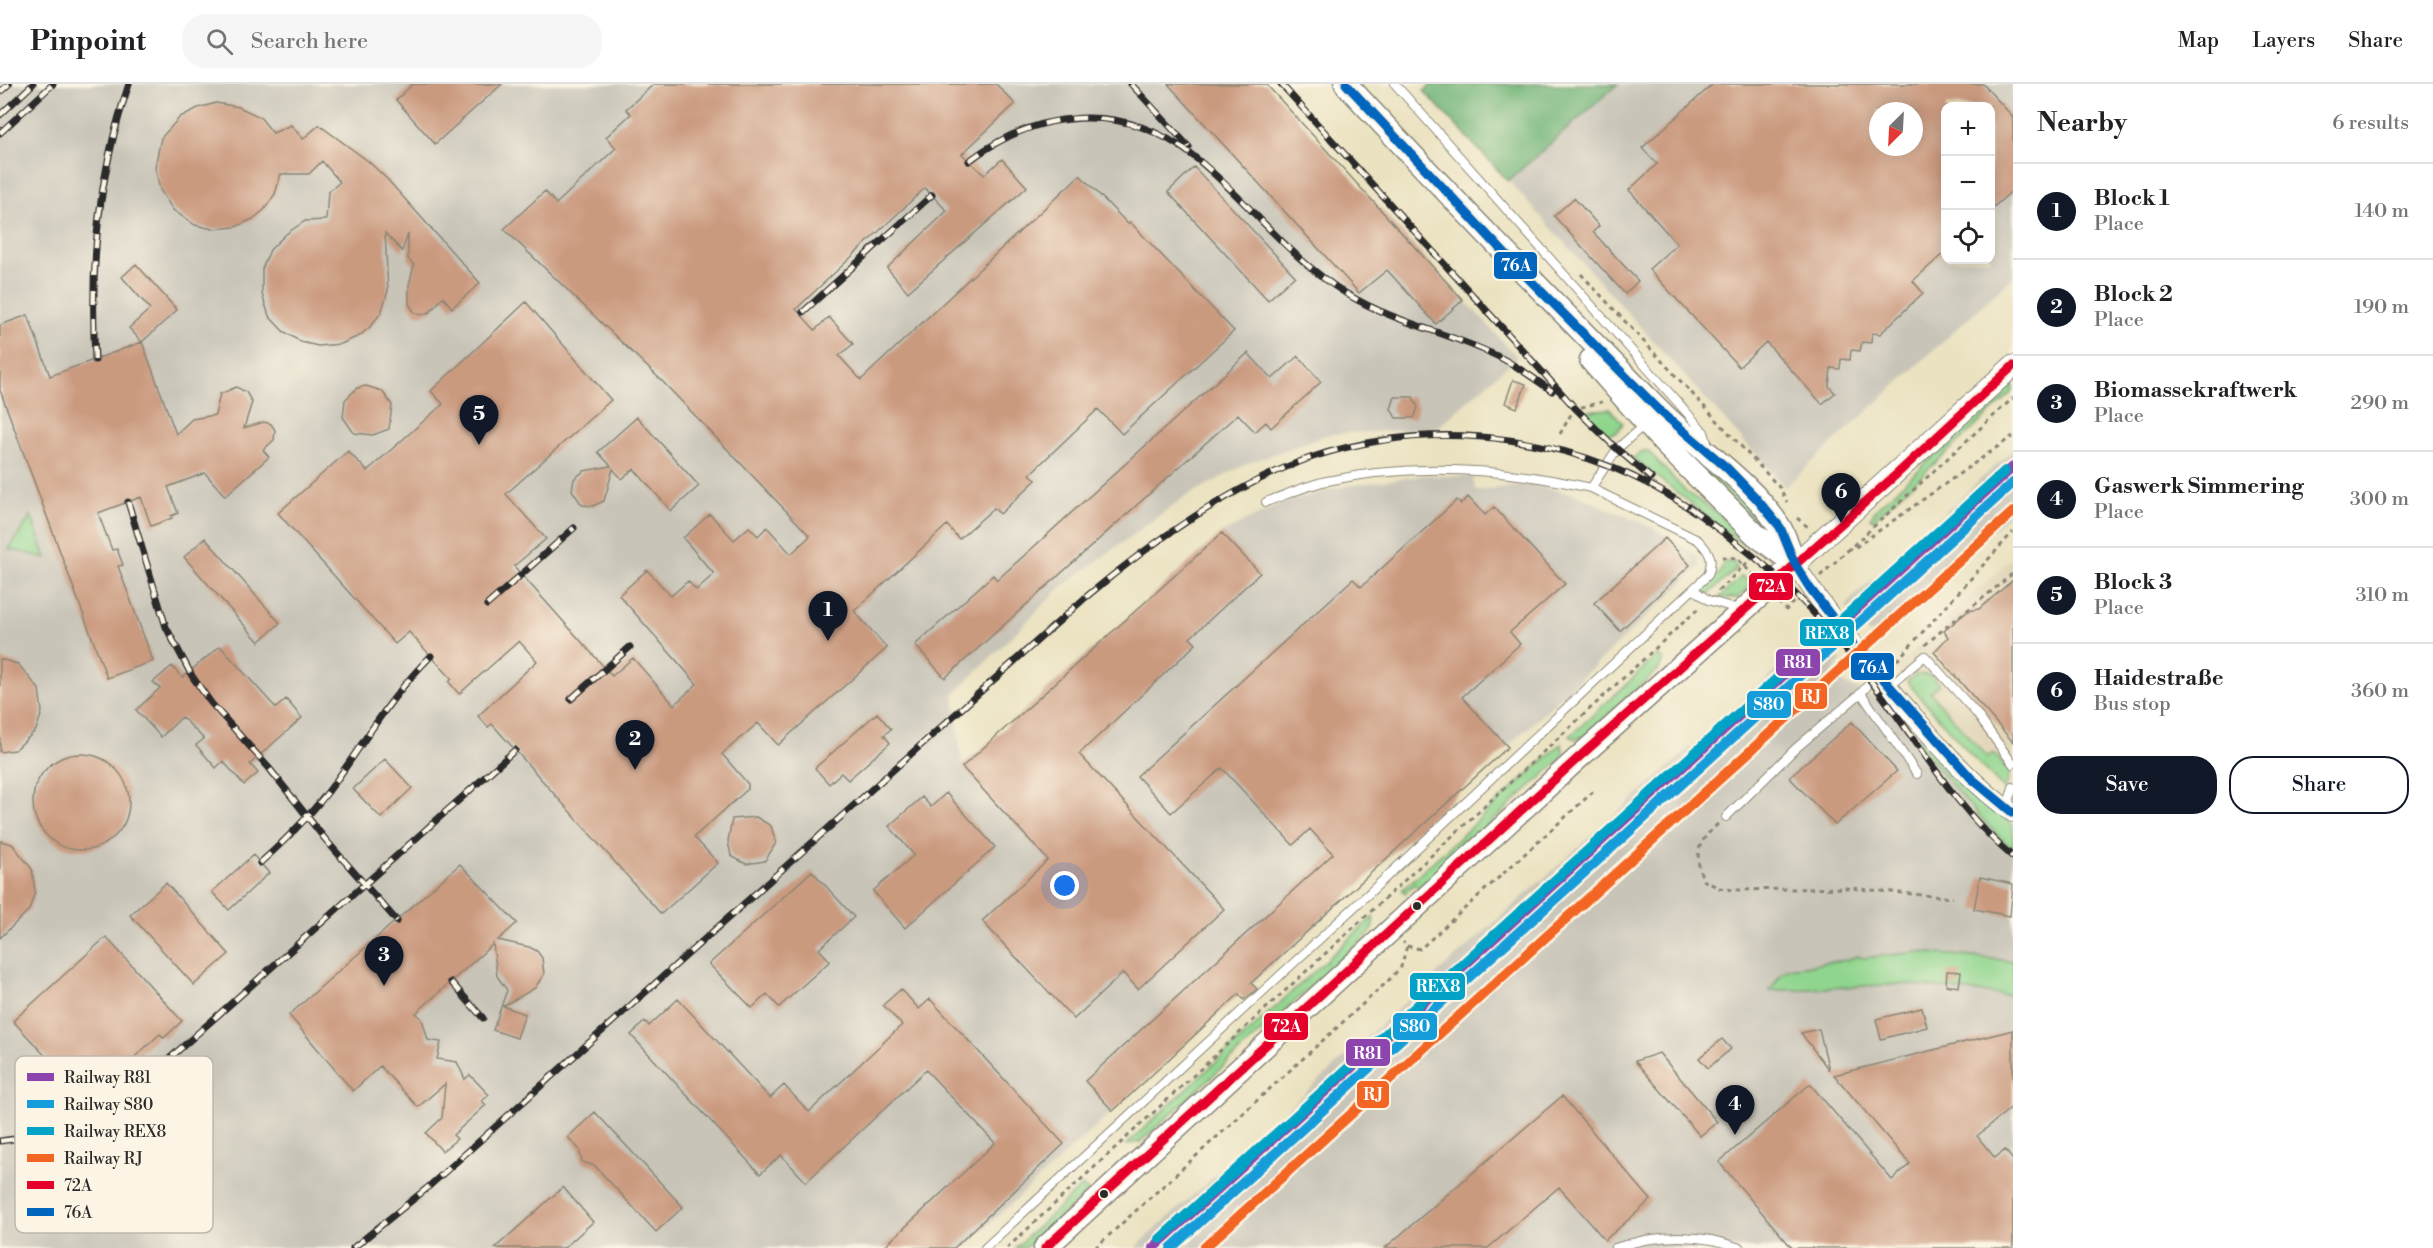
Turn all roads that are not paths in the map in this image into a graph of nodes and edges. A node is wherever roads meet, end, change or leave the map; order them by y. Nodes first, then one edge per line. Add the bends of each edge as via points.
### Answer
1 (1347, 84) edge
2 (1395, 84) edge
3 (2013, 366) edge
4 (1652, 417) junction
5 (1710, 453) junction
6 (1591, 488) junction
7 (1266, 502) dead end
8 (1795, 564) junction
9 (1693, 589) junction
10 (1742, 610) junction
11 (1886, 676) junction
12 (1861, 693) junction
13 (2013, 764) edge
14 (1917, 774) dead end
15 (2013, 787) edge
16 (2010, 811) edge
17 (1726, 817) road end
18 (985, 1248) edge
19 (1045, 1248) edge
20 (1615, 1248) edge
21 (1740, 1248) edge

1 - 4 main road
2 - 5 lane via 1704,432
3 - 8 main road
4 - 5 main road
4 - 6 lane via 1617,449
4 - 8 main road via 1756,535
5 - 8 main road via 1780,527
6 - 7 lane via 1534,475 1407,468 1325,481
6 - 9 lane via 1698,540 1710,551 1712,564 1708,575
8 - 10 main road
8 - 11 street via 1818,599
9 - 10 lane via 1708,600
9 - 18 lane
10 - 19 main road
11 - 12 lane
11 - 13 lane via 1925,656 1976,713
11 - 16 street via 1971,778
12 - 14 lane
12 - 17 lane via 1795,749
15 - 16 lane
20 - 21 lane via 1639,1240 1674,1236

